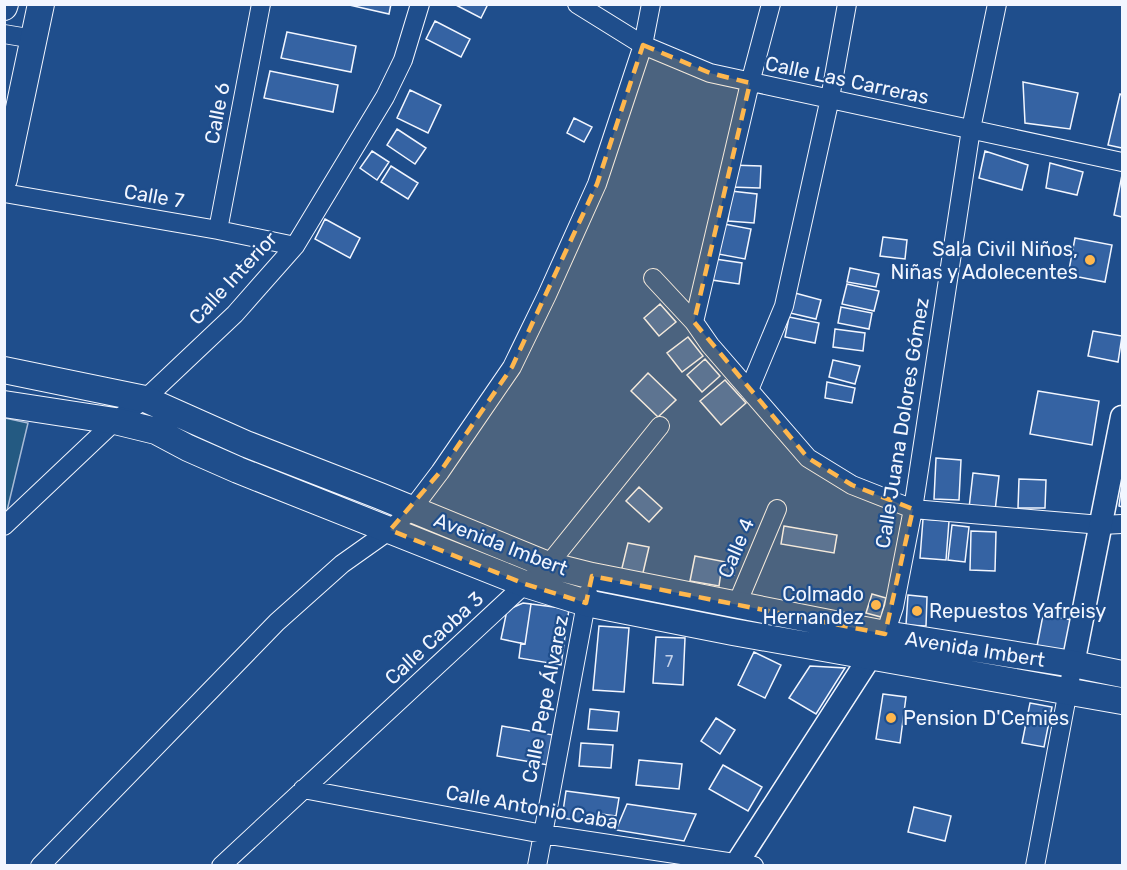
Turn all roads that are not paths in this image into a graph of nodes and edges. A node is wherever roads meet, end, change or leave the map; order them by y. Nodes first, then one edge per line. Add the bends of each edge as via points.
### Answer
1 (41, 4) edge
2 (261, 4) edge
3 (420, 4) edge
4 (578, 4) edge
5 (651, 4) edge
6 (771, 4) edge
7 (847, 4) edge
8 (997, 4) edge
9 (4, 34) edge
10 (34, 39) junction
11 (643, 45) junction
12 (750, 83) junction
13 (830, 98) junction
14 (971, 129) junction
15 (1122, 162) edge
16 (4, 179) edge
17 (4, 193) edge
18 (218, 230) junction
19 (295, 246) junction
20 (653, 278) dead end
21 (694, 322) junction
22 (4, 370) edge
23 (749, 390) junction
24 (145, 399) junction
25 (4, 404) edge
26 (1122, 417) edge
27 (115, 421) junction
28 (660, 426) dead end
29 (412, 509) junction
30 (777, 509) dead end
31 (913, 509) junction
32 (1112, 524) edge
33 (4, 526) edge
34 (390, 530) junction
35 (548, 565) junction
36 (592, 576) junction
37 (525, 584) junction
38 (586, 603) junction
39 (737, 604) junction
40 (885, 634) junction
41 (869, 656) junction
42 (1073, 664) junction
43 (1122, 674) edge
44 (1069, 692) junction
45 (1122, 701) edge
46 (303, 789) junction
47 (543, 834) junction
48 (742, 865) edge
49 (40, 866) edge
50 (221, 866) edge
51 (537, 866) edge
52 (1035, 866) edge

1 - 10 main road
2 - 18 street, Calle 6
3 - 19 street, Calle Interior via 403,60 385,97
4 - 11 street, Calle Las Carreras
5 - 11 street
6 - 12 street
7 - 13 street
8 - 14 street, Calle Juana Dolores Gómez
9 - 10 street
10 - 16 main road
11 - 12 street, Calle Las Carreras via 710,73
11 - 29 street via 597,184 512,367
12 - 13 street, Calle Las Carreras
12 - 21 street
13 - 14 street, Calle Las Carreras
13 - 23 street via 784,306
14 - 15 street, Calle Las Carreras
14 - 31 street, Calle Juana Dolores Gómez
17 - 18 street, Calle 7
18 - 19 street, Calle 7
19 - 24 street, Calle Interior via 235,314
20 - 21 street
21 - 23 street
22 - 24 main road, Avenida Imbert
23 - 31 street via 808,458 852,485
24 - 27 street, Calle Interior
24 - 29 main road, Avenida Imbert via 246,444
25 - 27 main road, Avenida Imbert
26 - 32 street
27 - 33 street, Calle Interior
27 - 34 main road, Avenida Imbert via 156,430 238,470
28 - 35 street, Calle Caoba 3
29 - 34 street
29 - 35 main road, Avenida Imbert
30 - 39 street, Calle 4
31 - 32 street
31 - 40 street, Calle Juana Dolores Gómez via 894,608
32 - 42 street
34 - 37 main road, Avenida Imbert
34 - 49 street via 342,564 277,622
35 - 36 main road, Avenida Imbert
35 - 37 street, Calle Caoba 3
36 - 38 street, Calle Pepe Álvarez
36 - 39 main road, Avenida Imbert
37 - 38 main road, Avenida Imbert
37 - 46 street, Calle Caoba 3
38 - 41 main road, Avenida Imbert
38 - 47 street, Calle Pepe Álvarez
39 - 40 main road, Avenida Imbert
40 - 41 street
40 - 42 main road, Avenida Imbert
41 - 44 main road, Avenida Imbert
41 - 48 street
42 - 43 main road, Avenida Imbert
42 - 44 street
44 - 45 main road, Avenida Imbert
44 - 52 street
46 - 47 street, Calle Antonio Caba
46 - 50 street, Calle Caoba 3
47 - 48 street, Calle Antonio Caba
47 - 51 street, Calle Pepe Álvarez

